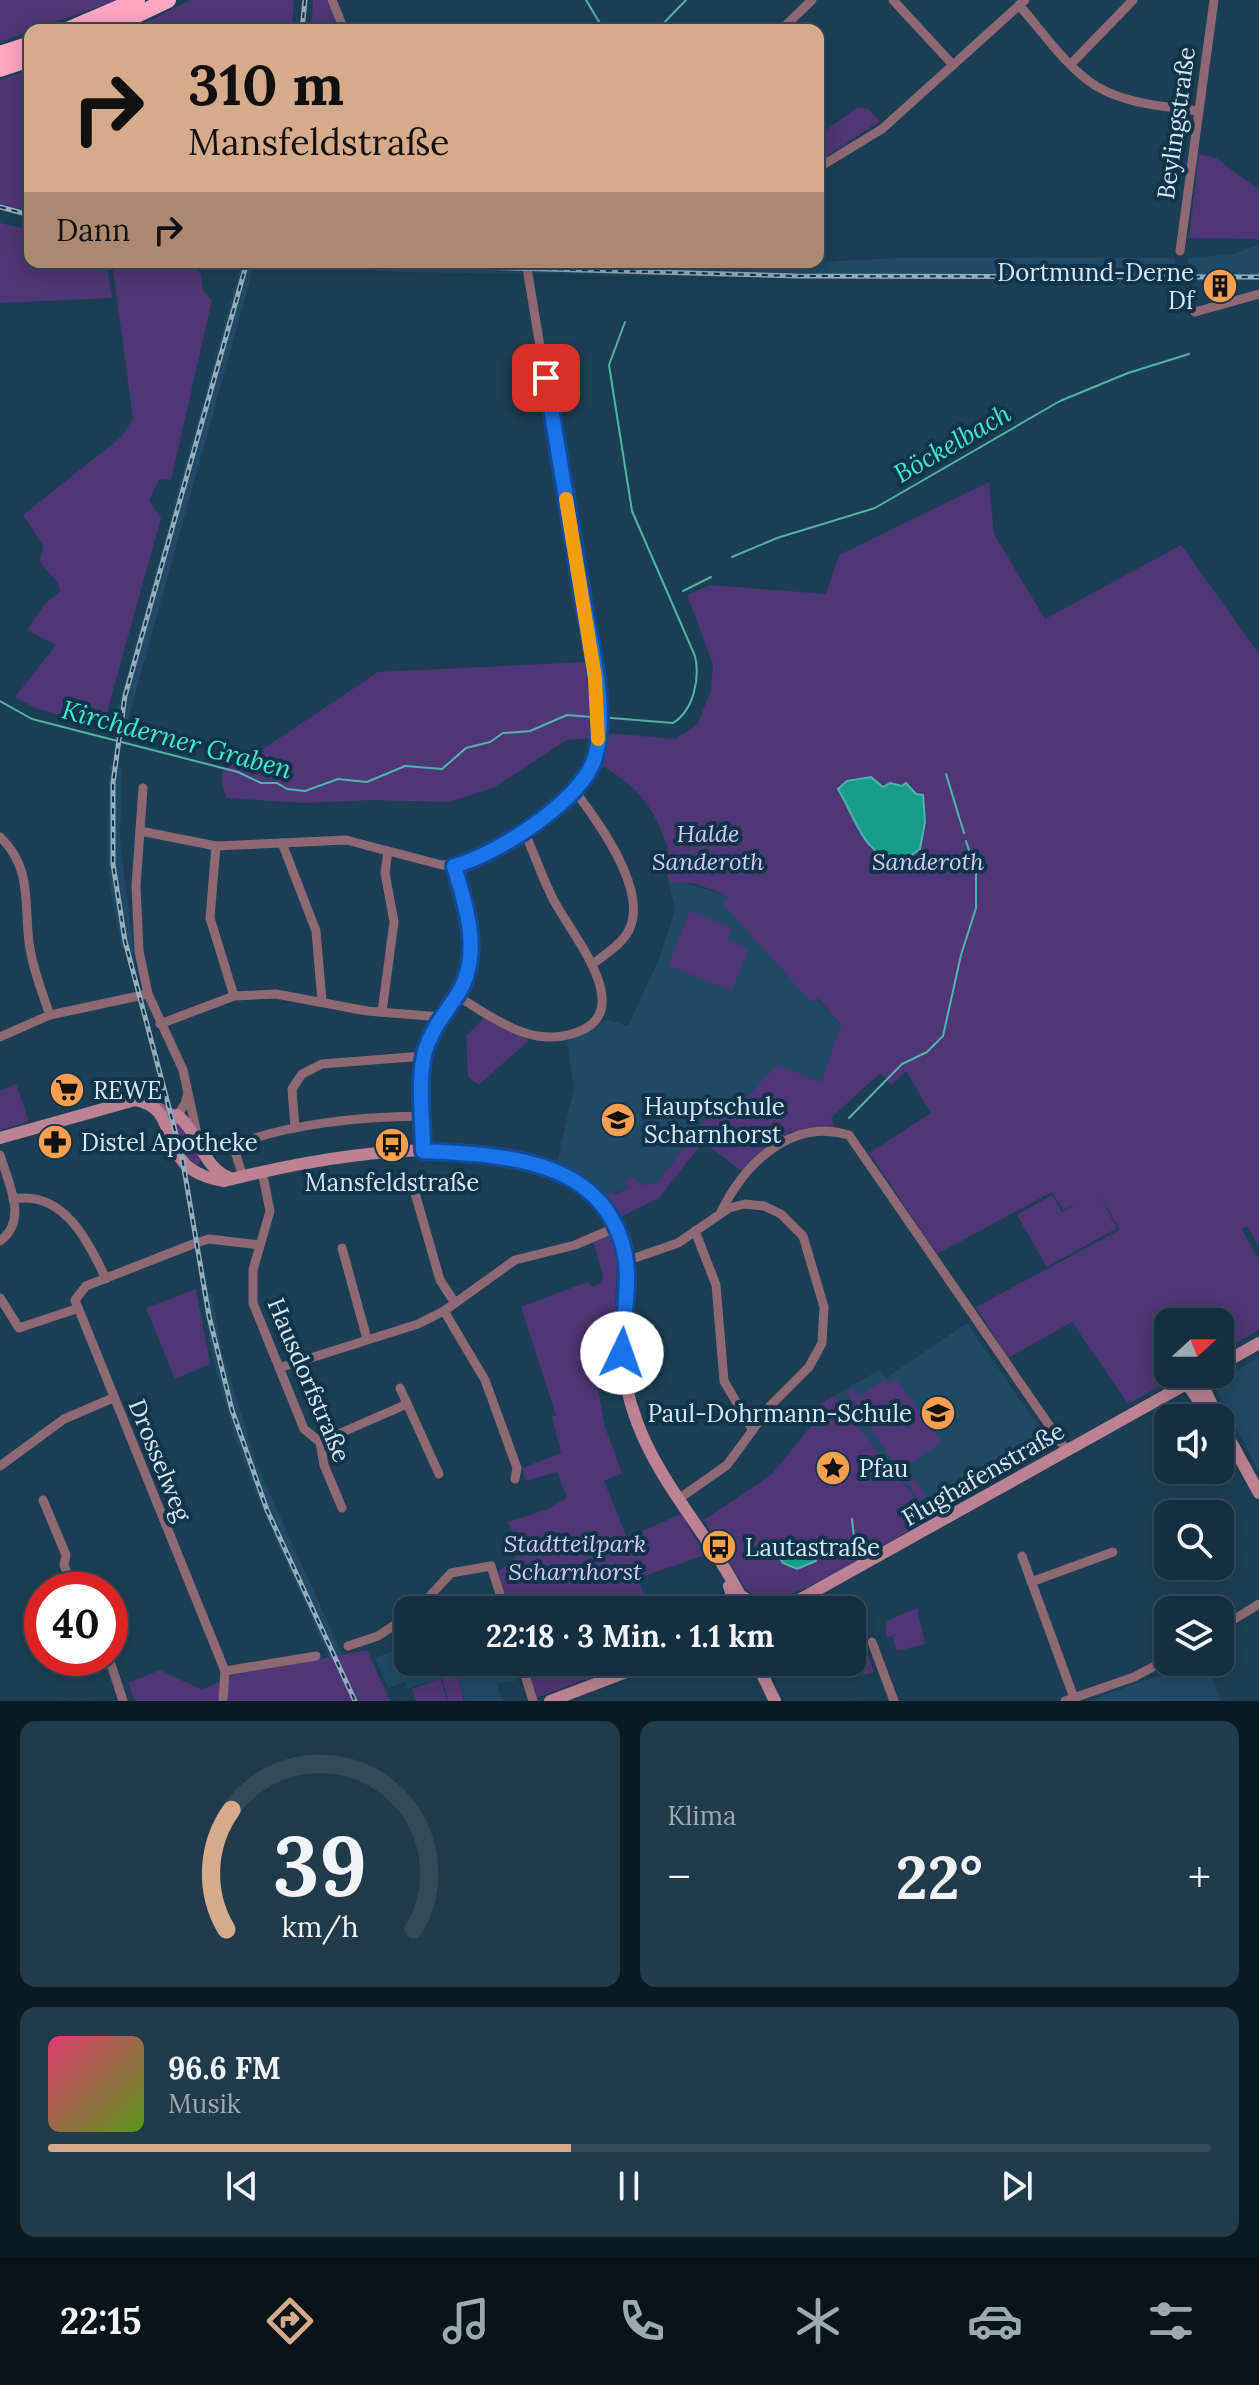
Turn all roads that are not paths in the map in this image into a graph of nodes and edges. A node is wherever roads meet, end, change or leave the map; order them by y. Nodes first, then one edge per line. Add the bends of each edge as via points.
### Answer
1 (137, 0) edge
2 (168, 0) edge
3 (332, 0) edge
4 (812, 0) edge
5 (893, 0) edge
6 (1133, 0) edge
7 (1214, 0) edge
8 (1022, 3) edge
9 (81, 24) edge
10 (118, 24) edge
11 (342, 24) edge
12 (787, 24) edge
13 (24, 46) edge
14 (0, 54) edge
15 (24, 61) edge
16 (1071, 64) junction
17 (953, 65) junction
18 (0, 69) edge
19 (1198, 111) junction
20 (824, 165) edge
21 (1180, 251) dead end
22 (527, 268) edge
23 (1259, 294) edge
24 (1195, 312) dead end
25 (143, 788) dead end
26 (574, 790) junction
27 (140, 831) junction
28 (524, 831) junction
29 (0, 837) edge
30 (282, 843) junction
31 (216, 846) junction
32 (388, 851) junction
33 (454, 866) junction
34 (593, 964) junction
35 (148, 994) junction
36 (234, 996) junction
37 (457, 996) junction
38 (322, 1001) junction
39 (382, 1012) junction
40 (50, 1015) junction
41 (441, 1017) junction
42 (160, 1024) junction
43 (0, 1037) edge
44 (424, 1056) junction
45 (188, 1092) junction
46 (147, 1102) junction
47 (177, 1115) junction
48 (422, 1116) junction
49 (295, 1128) junction
50 (168, 1129) junction
51 (0, 1138) edge
52 (199, 1140) junction
53 (423, 1151) junction
54 (0, 1155) edge
55 (206, 1158) junction
56 (262, 1171) junction
57 (196, 1173) junction
58 (238, 1178) junction
59 (413, 1186) dead end
60 (13, 1199) junction
61 (721, 1212) junction
62 (615, 1228) junction
63 (695, 1231) junction
64 (0, 1241) edge
65 (260, 1245) junction
66 (342, 1248) dead end
67 (626, 1261) junction
68 (106, 1279) junction
69 (0, 1298) edge
70 (455, 1303) junction
71 (76, 1309) junction
72 (444, 1311) junction
73 (367, 1339) junction
74 (1259, 1343) edge
75 (1234, 1357) edge
76 (279, 1368) junction
77 (400, 1388) dead end
78 (1180, 1388) edge
79 (113, 1398) junction
80 (407, 1404) junction
81 (752, 1429) junction
82 (320, 1442) junction
83 (1234, 1449) edge
84 (1067, 1451) junction
85 (0, 1466) edge
86 (439, 1474) dead end
87 (515, 1479) dead end
88 (1259, 1492) edge
89 (680, 1498) junction
90 (43, 1500) dead end
91 (342, 1508) dead end
92 (1113, 1552) dead end
93 (1022, 1556) dead end
94 (67, 1572) edge
95 (727, 1576) junction
96 (1031, 1582) junction
97 (740, 1595) edge
98 (430, 1596) edge
99 (501, 1596) edge
100 (733, 1596) edge
101 (806, 1596) edge
102 (1259, 1604) edge
103 (1234, 1619) edge
104 (394, 1625) edge
105 (872, 1642) dead end
106 (348, 1646) dead end
107 (316, 1656) dead end
108 (1154, 1667) edge
109 (225, 1671) junction
110 (115, 1676) edge
111 (525, 1676) edge
112 (616, 1676) edge
113 (764, 1676) edge
114 (767, 1676) edge
115 (769, 1686) junction
116 (1069, 1700) edge
117 (123, 1701) edge
118 (223, 1701) edge
119 (533, 1701) edge
120 (550, 1701) edge
121 (775, 1701) edge
122 (894, 1701) edge

1 - 9 highway
2 - 10 highway
3 - 11 street
4 - 12 street
5 - 17 street
6 - 16 street
7 - 19 street, Beylingstraße
8 - 16 street
8 - 17 street
13 - 14 highway
15 - 18 highway
16 - 19 street via 1095,86 1122,98
17 - 20 street via 868,139
19 - 21 street, Beylingstraße
22 - 26 street via 598,710 595,758
23 - 24 street
25 - 27 street
26 - 28 street
26 - 34 street via 612,841 633,908 626,936
27 - 31 street
27 - 35 street via 136,905
28 - 33 street
28 - 34 street via 554,901
29 - 40 street via 24,873 29,945
30 - 31 street
30 - 32 street via 336,839
30 - 38 street via 316,931
31 - 36 street via 210,918
32 - 33 street
32 - 39 street via 385,873 394,922
33 - 37 street via 471,944
34 - 37 street via 602,997 599,1018 570,1035 535,1038
35 - 40 street
35 - 42 street
36 - 38 street via 281,994
36 - 42 street
37 - 41 street
38 - 39 street
39 - 41 street
40 - 43 street
41 - 44 street
42 - 45 street
44 - 48 street
44 - 49 street via 345,1061 307,1070 292,1089
45 - 47 street
45 - 52 street
46 - 47 street
46 - 50 street
46 - 51 street via 121,1102
47 - 50 street
47 - 52 street
48 - 49 street
48 - 53 street
49 - 58 street via 233,1145
50 - 57 street via 177,1156
52 - 55 street
53 - 56 street via 343,1155
53 - 62 street via 496,1156 550,1168 587,1190
54 - 60 street
55 - 57 street
55 - 58 street via 215,1171
56 - 58 street
56 - 65 street, Hausdorfstraße via 270,1211
57 - 58 street via 224,1181
59 - 70 street via 440,1280
60 - 64 street via 14,1226
60 - 68 street via 40,1198 61,1210
61 - 63 street
61 - 81 street via 752,1204 773,1209 792,1223 811,1256 824,1307 817,1354
61 - 84 street via 741,1177 783,1140 796,1133 849,1135
62 - 67 street
62 - 70 street via 575,1245 515,1260
63 - 67 street via 672,1246
63 - 81 street via 716,1285 724,1381
65 - 68 street via 209,1239
65 - 76 street, Hausdorfstraße via 253,1303
66 - 73 street
67 - 89 street via 622,1353 627,1391 646,1443
68 - 71 street via 80,1291
69 - 71 street via 19,1328
70 - 72 street
71 - 79 street, Drosselweg
72 - 73 street
72 - 87 street via 485,1380 517,1468
73 - 76 street
74 - 75 street
76 - 82 street, Hausdorfstraße via 304,1429
77 - 80 street
78 - 84 street, Flughafenstraße
79 - 85 street via 64,1419
79 - 109 street, Drosselweg
80 - 82 street
80 - 86 street
81 - 89 street via 727,1465
82 - 91 street, Hausdorfstraße
83 - 88 street
84 - 101 street, Flughafenstraße
89 - 95 street
90 - 94 street via 66,1555
92 - 96 street
93 - 96 street
95 - 97 street
95 - 100 street
96 - 116 street
98 - 99 street via 451,1573 491,1566
102 - 103 street
104 - 106 street
105 - 122 street
107 - 109 street
108 - 116 street
109 - 118 street, Drosselweg
110 - 117 street
111 - 119 street
112 - 120 street
113 - 115 street
114 - 115 street
115 - 121 street

